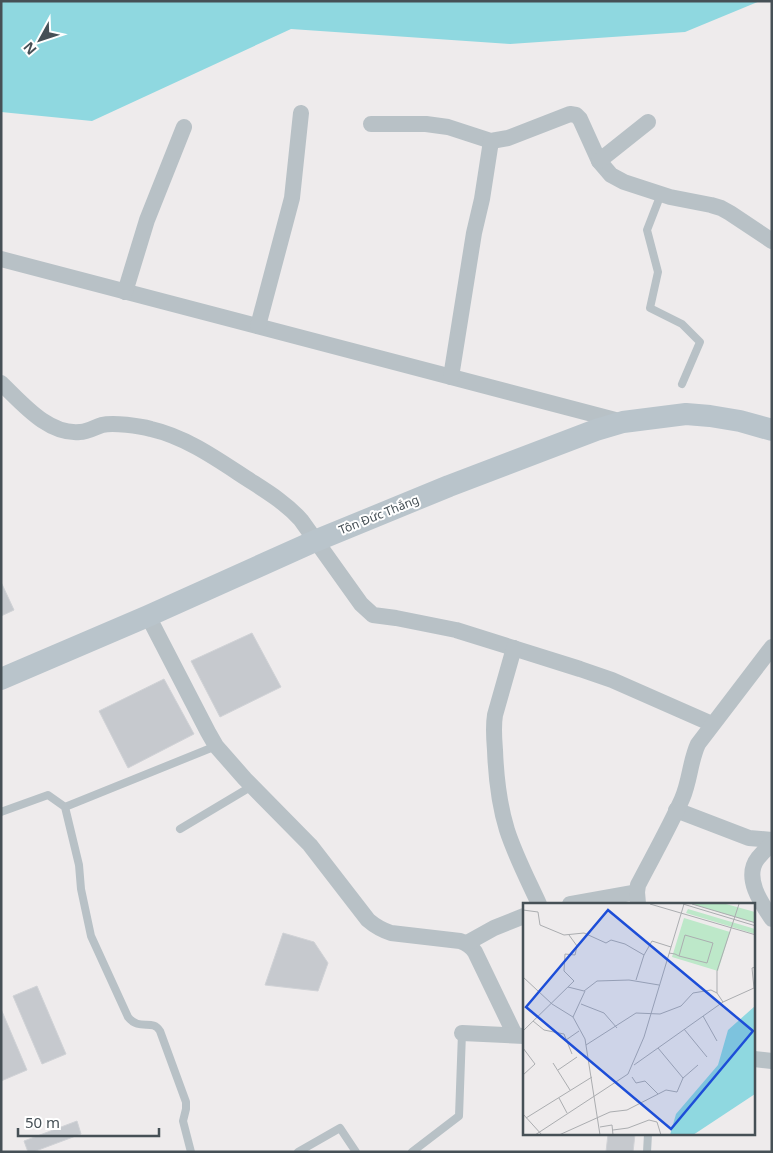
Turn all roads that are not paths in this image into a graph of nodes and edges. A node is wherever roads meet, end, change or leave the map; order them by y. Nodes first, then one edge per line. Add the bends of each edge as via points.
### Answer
1 (301, 113) dead end
2 (648, 122) dead end
3 (371, 124) dead end
4 (184, 127) dead end
5 (491, 141) junction
6 (599, 161) junction
7 (661, 194) junction
8 (772, 241) edge
9 (1, 259) edge
10 (125, 292) junction
11 (258, 326) junction
12 (450, 376) junction
13 (1, 383) edge
14 (682, 384) dead end
15 (623, 422) junction
16 (772, 430) edge
17 (315, 541) junction
18 (148, 616) junction
19 (772, 647) edge
20 (514, 648) junction
21 (1, 679) edge
22 (712, 724) junction
23 (216, 746) junction
24 (252, 786) junction
25 (65, 807) junction
26 (676, 810) junction
27 (1, 812) edge
28 (180, 829) dead end
29 (772, 842) edge
30 (638, 898) edge
31 (539, 903) edge
32 (581, 903) edge
33 (523, 916) edge
34 (772, 919) edge
35 (467, 943) junction
36 (462, 1033) joint
37 (520, 1036) edge
38 (756, 1059) edge
39 (772, 1060) edge
40 (648, 1136) edge
41 (192, 1152) edge
42 (298, 1152) edge
43 (356, 1152) edge
44 (412, 1152) edge
45 (646, 1152) edge

1 - 11 street via 292,198
2 - 6 street
3 - 5 street via 448,127
4 - 10 street via 147,220
5 - 6 street via 576,114
5 - 12 street
6 - 7 street via 611,175 624,182
7 - 8 street via 721,208
7 - 14 lane via 647,230 658,272 650,308 682,324 700,342
9 - 10 street
10 - 11 street
11 - 12 street
12 - 15 street
13 - 17 street via 36,416 67,432 117,424 163,432 186,442 280,500 301,520
15 - 16 street, Tôn Đức Thắng via 686,414 740,421
15 - 17 street, Tôn Đức Thắng via 475,476
17 - 18 street, Tôn Đức Thắng
17 - 20 street via 361,604 373,615 456,630
18 - 21 street, Tôn Đức Thắng
18 - 23 street
19 - 22 street
20 - 22 street via 612,680
20 - 31 street via 495,715 495,762 507,830
22 - 26 street via 694,752 688,781
23 - 24 street
23 - 25 lane
24 - 28 lane
24 - 35 street via 310,845 374,925 391,933
25 - 27 lane via 48,795
25 - 41 lane via 90,936 128,1017 132,1022 153,1025 160,1031 186,1102 182,1121
26 - 29 street via 749,838
26 - 30 street via 638,885
29 - 34 street via 758,858 752,878
30 - 32 street
33 - 35 street
35 - 37 street
36 - 37 street
36 - 44 lane via 459,1116
38 - 39 street
40 - 45 lane
42 - 43 lane via 340,1128

